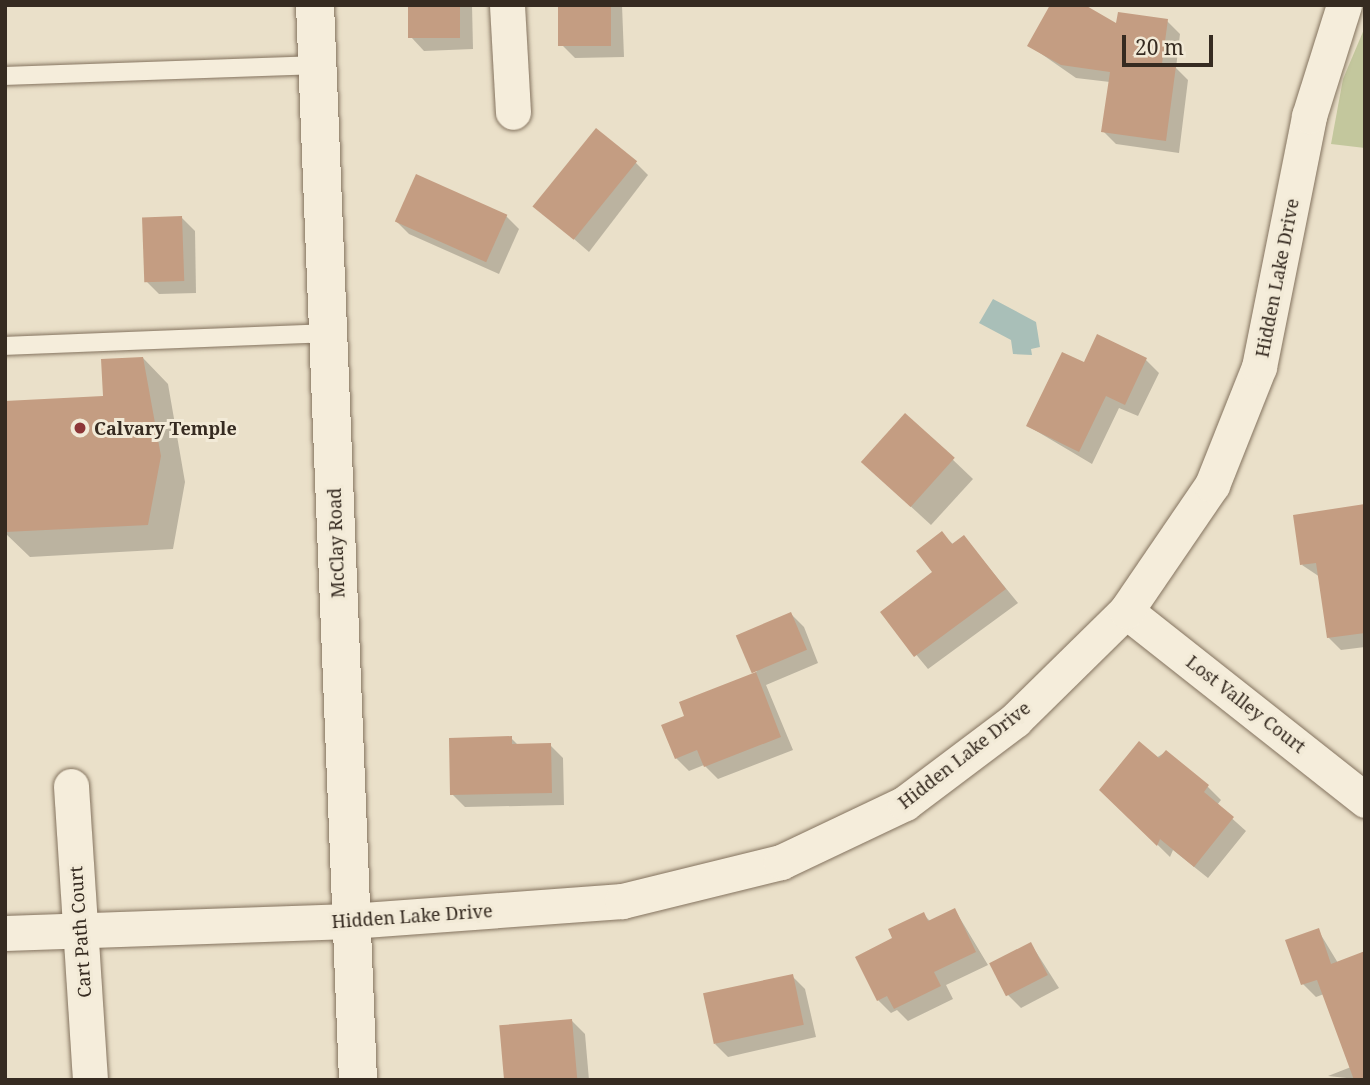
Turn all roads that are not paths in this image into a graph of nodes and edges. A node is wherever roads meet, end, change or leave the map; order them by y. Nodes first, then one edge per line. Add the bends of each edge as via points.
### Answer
1 (315, 5) edge
2 (507, 5) edge
3 (1344, 5) edge
4 (318, 65) junction
5 (5, 76) edge
6 (513, 112) dead end
7 (328, 333) junction
8 (5, 345) edge
9 (1126, 611) junction
10 (71, 786) dead end
11 (1365, 800) edge
12 (351, 921) junction
13 (79, 929) junction
14 (5, 933) edge
15 (90, 1079) edge
16 (358, 1080) edge

1 - 4 main road, McClay Road
2 - 6 street
3 - 9 street, Hidden Lake Drive via 1309,116 1259,368 1212,485
4 - 5 lane
4 - 7 main road, McClay Road
7 - 8 lane
7 - 12 main road, McClay Road
9 - 11 street, Lost Valley Court
9 - 12 street, Hidden Lake Drive via 1015,720 905,803 781,862 622,901
10 - 13 street, Cart Path Court
12 - 13 street, Hidden Lake Drive
12 - 16 main road, McClay Road
13 - 14 street, Hidden Lake Drive
13 - 15 street, Cart Path Court

